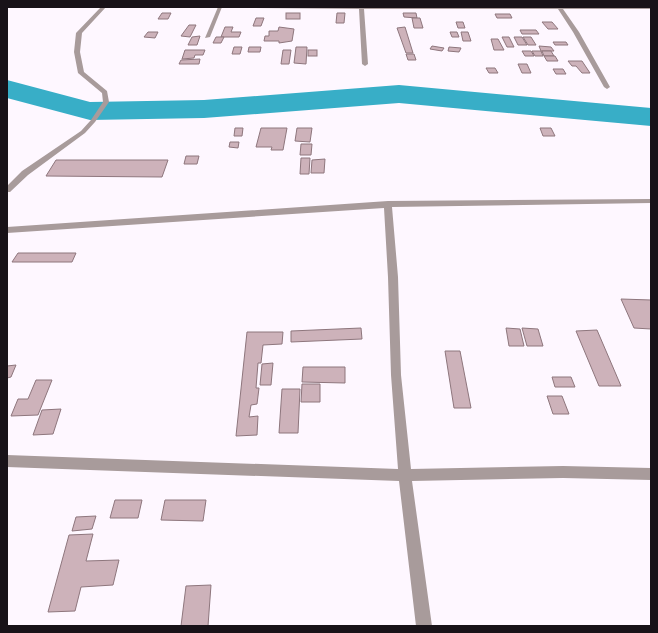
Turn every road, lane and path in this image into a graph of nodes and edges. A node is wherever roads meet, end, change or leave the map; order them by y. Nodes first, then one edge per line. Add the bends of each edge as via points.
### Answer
1 (104, 7) edge
2 (220, 7) edge
3 (254, 7) edge
4 (361, 8) edge
5 (560, 8) edge
6 (651, 8) edge
7 (207, 37) dead end
8 (365, 64) dead end
9 (607, 87) dead end
10 (7, 190) edge
11 (651, 201) edge
12 (388, 204) junction
13 (7, 230) edge
14 (7, 462) edge
15 (651, 474) edge
16 (405, 475) junction
17 (424, 626) edge

1 - 10 street via 79,33 77,52 81,73 105,92 106,102 83,132 25,173
2 - 7 street
3 - 4 street
4 - 5 street
4 - 8 street
5 - 6 street
5 - 9 street
11 - 12 street
12 - 13 street
12 - 16 street via 396,375
14 - 16 street
15 - 16 street via 563,472
16 - 17 street

